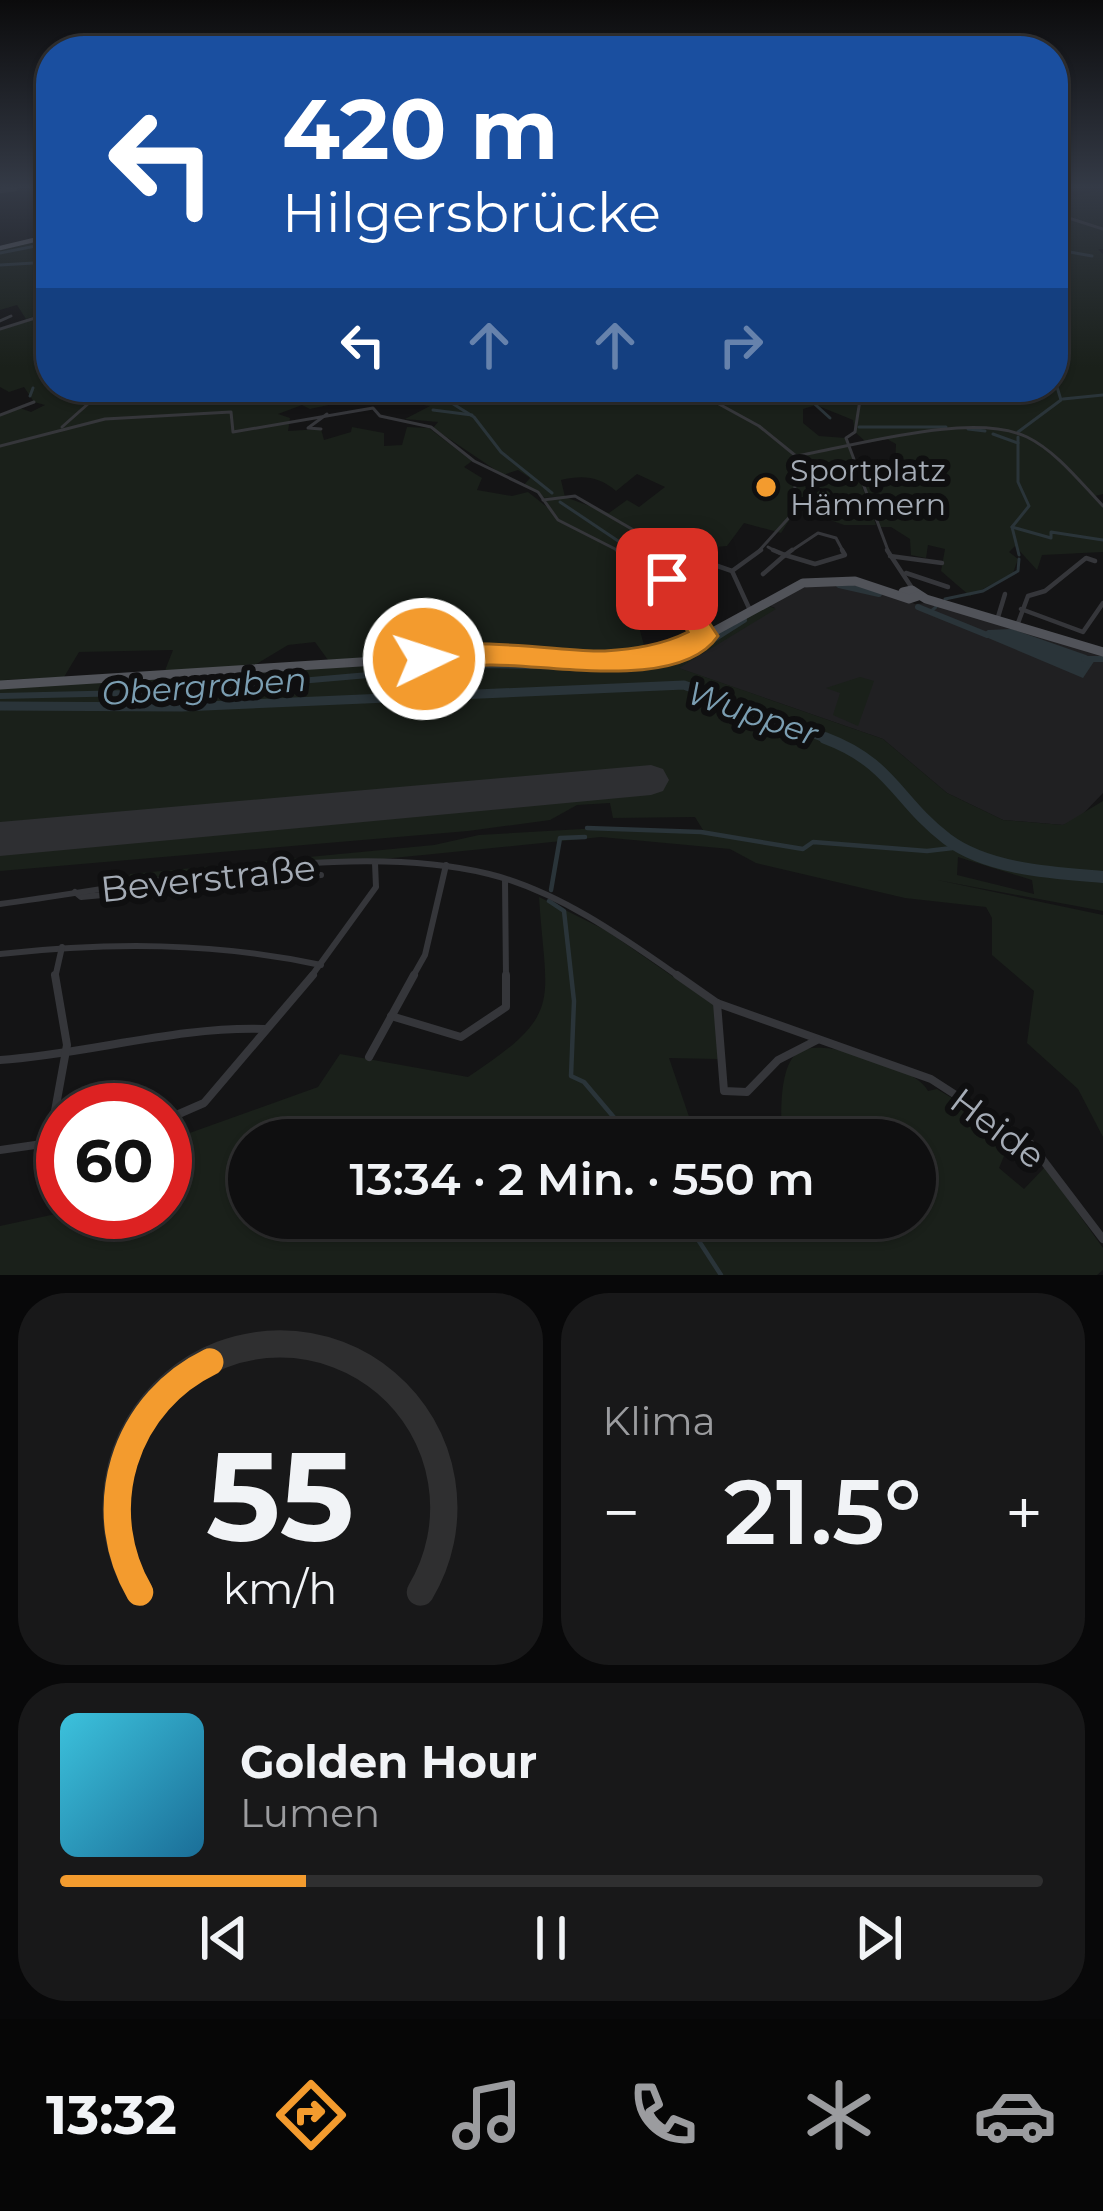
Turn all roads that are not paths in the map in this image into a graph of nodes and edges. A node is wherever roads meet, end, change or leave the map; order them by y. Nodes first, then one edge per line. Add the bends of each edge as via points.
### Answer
1 (11, 316) dead end
2 (36, 318) edge
3 (0, 320) edge
4 (0, 329) edge
5 (34, 402) dead end
6 (90, 402) edge
7 (714, 402) edge
8 (858, 402) edge
9 (330, 412) junction
10 (0, 415) edge
11 (62, 427) junction
12 (321, 429) dead end
13 (0, 446) edge
14 (848, 446) junction
15 (796, 457) junction
16 (545, 503) junction
17 (1103, 506) edge
18 (768, 547) junction
19 (675, 554) junction
20 (786, 555) junction
21 (890, 556) junction
22 (1095, 561) dead end
23 (942, 563) dead end
24 (652, 567) junction
25 (732, 571) junction
26 (763, 574) dead end
27 (904, 574) junction
28 (948, 587) dead end
29 (911, 593) junction
30 (1005, 594) dead end
31 (1103, 603) edge
32 (749, 608) junction
33 (1021, 609) junction
34 (998, 617) junction
35 (1018, 623) junction
36 (704, 636) junction
37 (1103, 652) edge
38 (0, 685) edge
39 (375, 863) junction
40 (446, 865) junction
41 (321, 875) dead end
42 (505, 880) junction
43 (74, 892) junction
44 (0, 904) edge
45 (62, 946) junction
46 (0, 954) edge
47 (321, 965) junction
48 (717, 1003) junction
49 (391, 1016) junction
50 (265, 1029) junction
51 (818, 1040) junction
52 (64, 1056) junction
53 (369, 1057) dead end
54 (0, 1060) edge
55 (59, 1083) edge
56 (192, 1109) edge
57 (36, 1146) edge
58 (0, 1150) edge
59 (1103, 1239) edge

1 - 3 street
2 - 4 street
5 - 10 street
6 - 11 street
7 - 15 street
8 - 14 street
9 - 11 street via 233,432 231,412
9 - 12 street via 308,428
9 - 16 street via 373,408 426,425
11 - 13 street
14 - 15 street
14 - 17 street via 926,433 1015,433
14 - 21 street
15 - 18 street via 802,488
16 - 19 street via 574,496
16 - 24 street via 558,520
18 - 20 street
18 - 25 street
19 - 24 street
19 - 25 street
20 - 20 street via 805,566 845,555 836,538 822,533
20 - 26 street
21 - 23 street
21 - 27 street
22 - 33 street via 1067,570
24 - 36 street via 687,603
25 - 32 street
27 - 28 street
27 - 29 street
29 - 32 main road via 816,581
29 - 34 main road
30 - 34 street
31 - 33 street via 1086,632
32 - 36 main road
33 - 35 street
34 - 35 main road
35 - 37 main road
36 - 38 main road via 680,650 618,662 471,655
39 - 40 street, Beverstraße
39 - 43 street, Beverstraße
39 - 47 street via 376,887
40 - 42 street, Beverstraße
40 - 49 street via 425,955
41 - 43 street
42 - 48 street, Beverstraße via 608,927
42 - 49 street via 506,1006 461,1037
43 - 44 street, Beverstraße
45 - 46 street
45 - 47 street via 237,948
45 - 52 street via 54,981 67,1029
47 - 50 street
48 - 51 street, Heide
48 - 51 street via 724,1091 747,1092 778,1060
49 - 53 street
50 - 52 street
50 - 56 street
51 - 59 street, Heide via 932,1079 1030,1143
52 - 54 street
52 - 55 street
57 - 58 street

